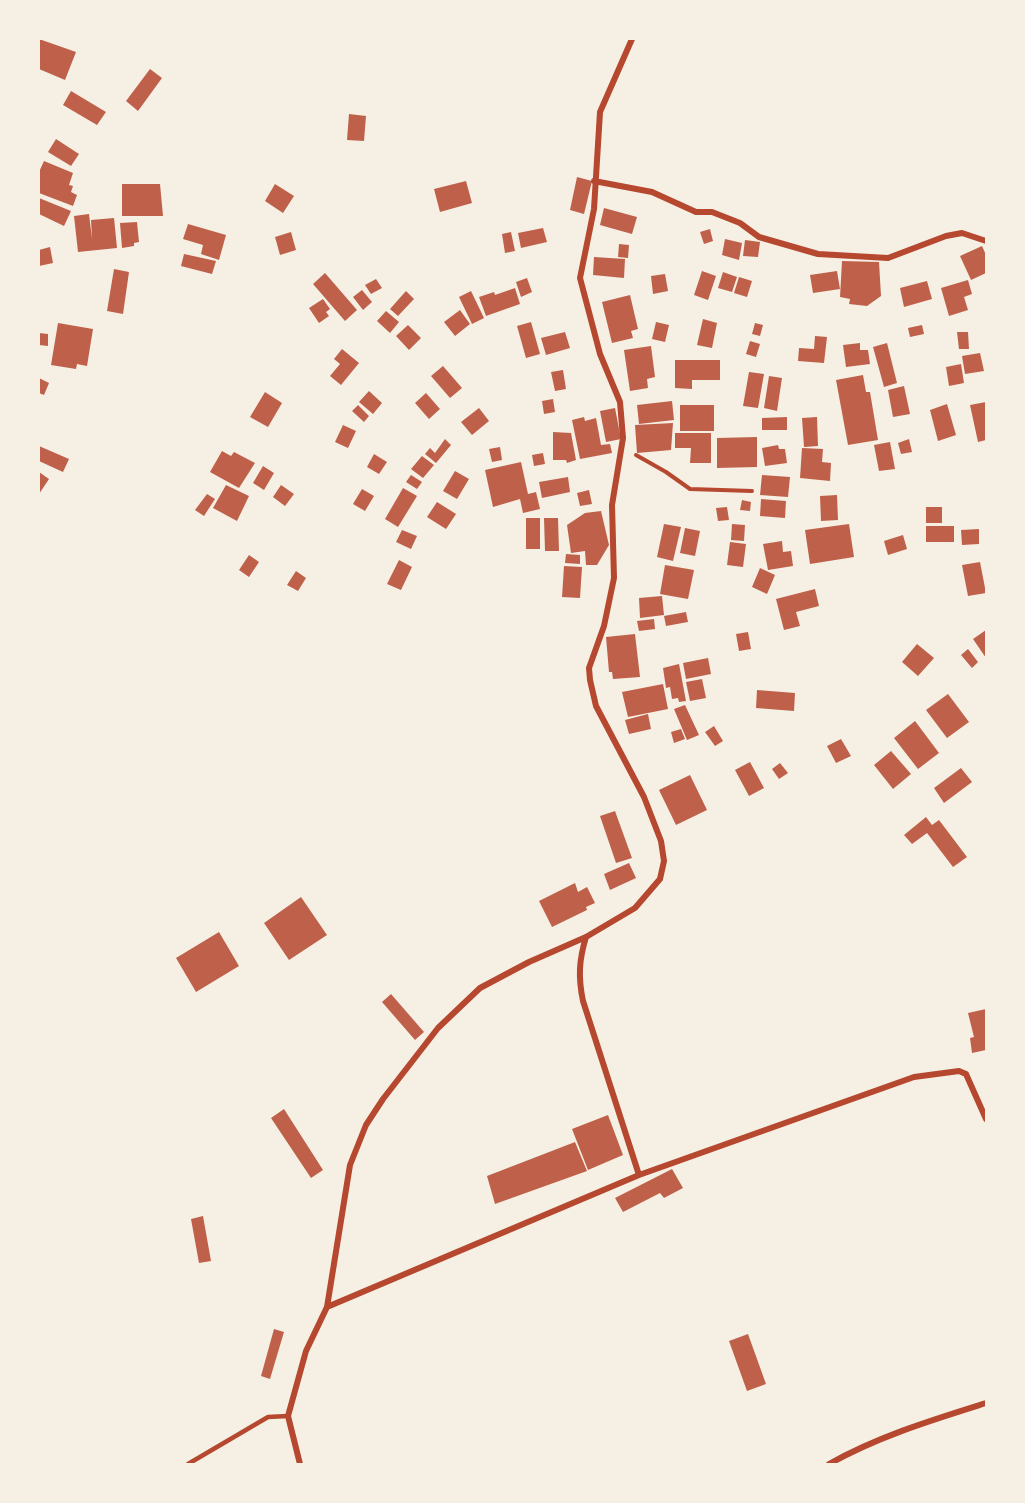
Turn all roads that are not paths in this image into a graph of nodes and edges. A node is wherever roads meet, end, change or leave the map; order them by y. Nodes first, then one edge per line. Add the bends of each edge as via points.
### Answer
1 (632, 39) edge
2 (594, 180) junction
3 (986, 241) edge
4 (586, 938) junction
5 (986, 1119) edge
6 (639, 1175) junction
7 (327, 1307) junction
8 (986, 1403) edge
9 (288, 1416) junction
10 (188, 1464) edge
11 (300, 1464) edge
12 (829, 1464) edge

1 - 2 street via 600,112
2 - 3 street via 652,192 696,212 712,212 740,223 759,237 818,254 888,258 946,236 962,234
2 - 4 street via 594,209 582,265 582,290 600,354 620,402 623,438 612,505 614,578 604,626 589,668 590,681 596,706 644,797 661,841 664,861 660,879 649,895
4 - 6 street via 578,979
4 - 7 street via 480,988 438,1028 383,1099 366,1125 350,1165
5 - 6 street via 966,1074 959,1071 914,1077
6 - 7 street
7 - 9 street via 306,1351
8 - 12 street via 894,1433
9 - 10 lane via 268,1417
9 - 11 street

